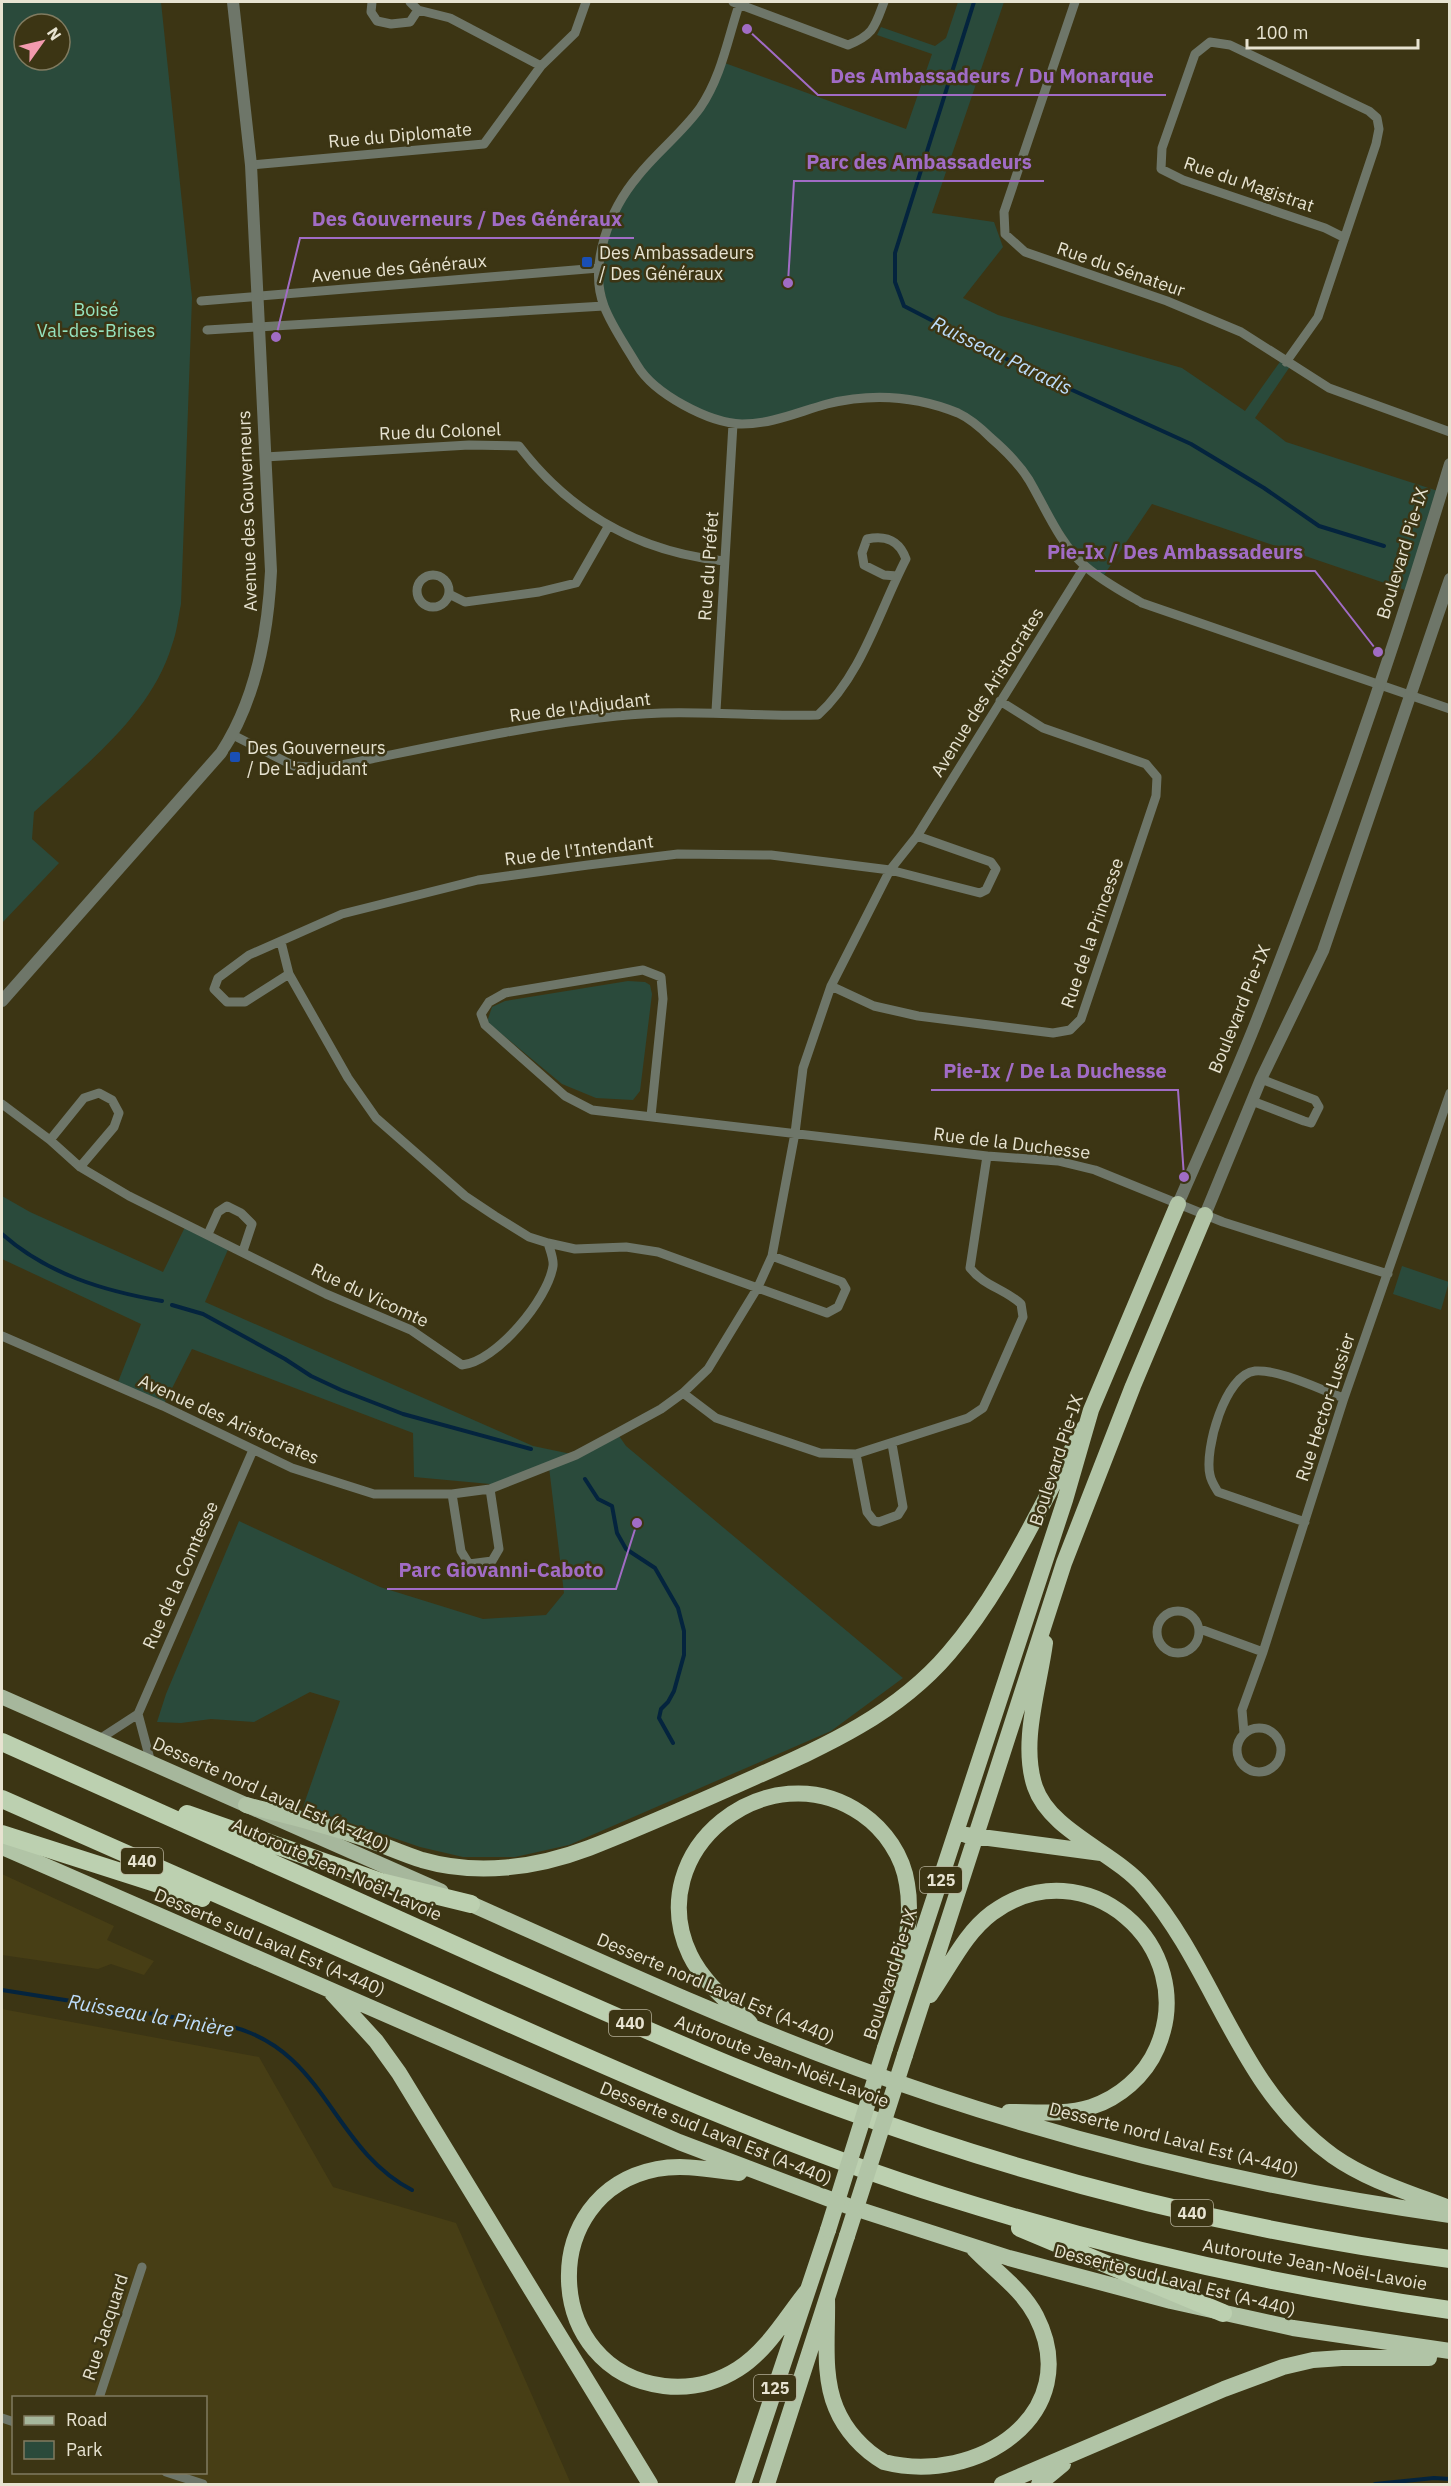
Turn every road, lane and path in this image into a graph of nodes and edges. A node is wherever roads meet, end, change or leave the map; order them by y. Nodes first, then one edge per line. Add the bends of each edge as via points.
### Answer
1 (233, 2) edge
2 (372, 2) edge
3 (410, 2) edge
4 (586, 2) edge
5 (737, 2) edge
6 (884, 2) edge
7 (1075, 2) edge
8 (418, 10) junction
9 (541, 66) junction
10 (251, 165) junction
11 (1343, 237) junction
12 (599, 268) junction
13 (256, 297) junction
14 (201, 301) dead end
15 (604, 306) junction
16 (258, 327) junction
17 (207, 330) dead end
18 (1287, 362) junction
19 (733, 424) junction
20 (1449, 432) edge
21 (265, 457) junction
22 (1449, 464) edge
23 (608, 527) junction
24 (724, 561) junction
25 (1084, 566) junction
26 (897, 576) junction
27 (1449, 579) edge
28 (449, 594) dead end
29 (1380, 686) junction
30 (1411, 696) junction
31 (1000, 701) junction
32 (1449, 709) edge
33 (716, 711) junction
34 (233, 735) junction
35 (918, 836) junction
36 (890, 870) junction
37 (281, 942) junction
38 (289, 974) junction
39 (831, 986) junction
40 (2, 1000) edge
41 (1261, 1079) junction
42 (1449, 1093) edge
43 (1252, 1101) junction
44 (2, 1104) edge
45 (651, 1116) junction
46 (795, 1133) junction
47 (50, 1140) junction
48 (987, 1156) junction
49 (80, 1167) junction
50 (1178, 1204) junction
51 (1205, 1215) junction
52 (208, 1234) junction
53 (548, 1243) junction
54 (243, 1251) junction
55 (772, 1256) junction
56 (1388, 1274) junction
57 (758, 1287) junction
58 (1134, 1306) junction
59 (1160, 1321) junction
60 (2, 1336) edge
61 (683, 1393) junction
62 (1344, 1398) junction
63 (1084, 1428) junction
64 (892, 1444) junction
65 (253, 1450) junction
66 (856, 1454) junction
67 (490, 1489) junction
68 (452, 1494) junction
69 (1305, 1522) junction
70 (1049, 1606) junction
71 (1200, 1629) junction
72 (1263, 1652) junction
73 (2, 1697) edge
74 (138, 1714) junction
75 (1244, 1733) junction
76 (98, 1740) junction
77 (2, 1742) edge
78 (151, 1763) junction
79 (84, 1778) junction
80 (2, 1799) edge
81 (246, 1805) junction
82 (955, 1833) junction
83 (2, 1834) edge
84 (977, 1836) junction
85 (2, 1847) edge
86 (1102, 1853) junction
87 (471, 1904) junction
88 (283, 1923) junction
89 (332, 1993) junction
90 (921, 2008) junction
91 (756, 2029) junction
92 (887, 2043) junction
93 (990, 2113) junction
94 (761, 2175) junction
95 (944, 2196) junction
96 (1449, 2209) edge
97 (1449, 2215) edge
98 (972, 2247) junction
99 (1449, 2259) edge
100 (142, 2267) dead end
101 (807, 2291) junction
102 (827, 2300) junction
103 (1449, 2310) edge
104 (1223, 2313) junction
105 (1449, 2351) edge
106 (1449, 2359) edge
107 (99, 2396) edge
108 (1075, 2453) junction
109 (172, 2474) edge
110 (203, 2484) edge
111 (650, 2484) edge
112 (743, 2484) edge
113 (767, 2484) edge
114 (1002, 2484) edge
115 (1039, 2484) edge

1 - 10 street, Avenue des Gouverneurs
2 - 8 street via 371,12 377,21 391,24 410,21
3 - 8 street
4 - 9 street, Rue du Diplomate via 575,33
5 - 6 street via 848,45 874,30
5 - 12 street via 717,77 700,107 637,177 618,206 604,239
7 - 18 street, Rue du Sénateur via 1004,212 1005,234 1025,252 1167,301 1241,332
8 - 9 street via 450,18
9 - 10 street, Rue du Diplomate via 484,144
10 - 13 street, Avenue des Gouverneurs
11 - 11 street, Rue du Magistrat via 1376,144 1377,118 1230,45 1210,42 1195,54 1162,148 1161,169
11 - 18 street, Rue du Magistrat via 1318,317
12 - 13 street, Avenue des Généraux
12 - 15 street
13 - 14 street, Avenue des Généraux
13 - 16 street, Avenue des Gouverneurs
15 - 16 street
15 - 19 street via 642,373 670,397 696,412
16 - 17 street
16 - 21 street, Avenue des Gouverneurs
18 - 20 street, Rue du Sénateur via 1329,388
19 - 24 street, Rue du Préfet
19 - 25 street via 790,417 853,398 900,397 957,413 973,421 1005,450
21 - 23 street, Rue du Colonel via 469,445 519,446 581,509
21 - 34 street, Avenue des Gouverneurs via 271,571 268,621 250,691
22 - 29 street, Boulevard Pie-IX
23 - 24 street, Rue du Colonel via 692,557
23 - 28 street via 576,583 465,602
24 - 33 street, Rue du Préfet
25 - 29 street via 1142,603
25 - 31 street, Avenue des Aristocrates
26 - 26 street, Rue de l'Adjudant via 906,559 902,548 881,536 867,539 862,553 864,564 884,575
26 - 33 street, Rue de l'Adjudant via 856,664 818,715
27 - 30 street
29 - 30 street
29 - 50 street, Boulevard Pie-IX via 1255,1026
30 - 32 street
30 - 41 street via 1323,951
31 - 35 street, Avenue des Aristocrates
31 - 39 street, Rue de la Princesse via 1043,728 1146,764 1157,777 1156,796 1081,1019 1070,1030 1053,1033 918,1017 874,1006
33 - 34 street, Rue de l'Adjudant via 608,717 326,768 294,766
34 - 40 street, Avenue des Gouverneurs via 195,784
35 - 36 street, Avenue des Aristocrates
35 - 36 street via 991,862 996,869 986,890 980,893
36 - 37 street, Rue de l'Intendant via 771,855 678,854 478,880 342,914
36 - 39 street, Avenue des Aristocrates
37 - 38 street
37 - 38 street, Rue de l'Intendant via 233,965 218,978 214,989 227,1002 245,1002
38 - 53 street via 348,1078 376,1118 465,1196 530,1237
39 - 46 street, Avenue des Aristocrates via 802,1068
41 - 43 street
41 - 43 street via 1314,1100 1318,1107 1315,1117 1311,1123
42 - 56 street, Rue Hector-Lussier
43 - 51 street
44 - 47 street, Rue du Vicomte
45 - 45 street, Rue de la Duchesse via 592,1110 565,1096 485,1025 481,1014 489,1002 505,993 643,970 661,978 663,999
45 - 46 street, Rue de la Duchesse
46 - 48 street, Rue de la Duchesse
46 - 55 street, Avenue des Aristocrates
47 - 49 street, Rue du Vicomte
47 - 49 street via 84,1098 99,1093 112,1100 119,1113 114,1127
48 - 50 street, Rue de la Duchesse via 1083,1166
48 - 64 street via 970,1268 978,1279 1021,1304 1023,1317 983,1408 968,1418
49 - 52 street, Rue du Vicomte
50 - 51 street, Rue de la Duchesse
50 - 58 highway, Boulevard Pie-IX
51 - 56 street, Rue de la Duchesse
51 - 59 highway
52 - 54 street, Rue du Vicomte
52 - 54 street via 218,1212 227,1206 252,1224
53 - 54 street, Rue du Vicomte via 554,1264 541,1299 495,1348 474,1364 462,1365 411,1330 326,1294
53 - 57 street via 575,1249 626,1247 658,1252
55 - 57 street, Avenue des Aristocrates
55 - 57 street via 842,1282 846,1289 838,1307 827,1313
56 - 62 street, Rue Hector-Lussier
57 - 61 street, Avenue des Aristocrates via 708,1369
58 - 59 highway via 1150,1306
58 - 63 highway, Boulevard Pie-IX
59 - 70 highway
60 - 65 street, Avenue des Aristocrates
61 - 66 street via 716,1418 820,1454
61 - 67 street, Avenue des Aristocrates via 576,1455
62 - 69 street, Rue Hector-Lussier
62 - 69 street via 1254,1371 1236,1381 1224,1402 1209,1448 1210,1475 1218,1492
63 - 81 highway via 989,1597 949,1653 892,1706 803,1756 589,1848 516,1867 470,1868 434,1863 357,1835
63 - 82 highway, Boulevard Pie-IX via 1065,1500
64 - 66 street
64 - 66 street via 903,1507 898,1515 879,1522 867,1512
65 - 68 street, Avenue des Aristocrates via 292,1468 374,1494
65 - 74 street, Rue de la Comtesse
67 - 68 street, Avenue des Aristocrates
67 - 68 street via 499,1549 492,1561 477,1564 469,1564 461,1551
69 - 72 street, Rue Hector-Lussier
70 - 84 highway
70 - 86 highway via 1030,1742 1031,1772 1045,1807
71 - 71 street via 1193,1616 1180,1611 1161,1619 1157,1632 1162,1645 1180,1653 1197,1642
71 - 72 street
72 - 75 street, Rue Hector-Lussier via 1242,1710
73 - 76 main road, Desserte nord Laval Est (A-440)
74 - 76 street
74 - 78 street
75 - 75 street, Rue Hector-Lussier via 1237,1746 1243,1765 1255,1772 1275,1766 1282,1752 1273,1731 1258,1727
76 - 78 main road, Desserte nord Laval Est (A-440)
77 - 79 highway, Autoroute Jean-Noël-Lavoie / 440
78 - 81 main road, Desserte nord Laval Est (A-440)
79 - 87 highway via 381,1882
79 - 99 highway, Autoroute Jean-Noël-Lavoie / 440 via 687,2048 874,2120 1012,2165 1172,2208 1309,2237
80 - 88 highway, Autoroute Jean-Noël-Lavoie / 440
81 - 87 main road, Desserte nord Laval Est (A-440)
82 - 84 highway
82 - 92 highway, Boulevard Pie-IX / 125
83 - 88 highway
84 - 86 highway
84 - 90 highway
85 - 89 highway, Desserte sud Laval Est (A-440)
86 - 96 highway via 1132,1875 1155,1902 1256,2073 1301,2129 1353,2168
87 - 91 highway, Desserte nord Laval Est (A-440)
88 - 95 highway, Autoroute Jean-Noël-Lavoie / 440 via 698,2105 800,2146
89 - 94 highway, Desserte sud Laval Est (A-440) via 364,2003 624,2119
89 - 111 highway via 399,2073
90 - 93 highway via 973,1930 1002,1906 1028,1895 1059,1890 1098,1899 1133,1922 1149,1942 1164,1976 1167,2011 1154,2056 1137,2077 1112,2097 1081,2109
90 - 102 highway, bridge
91 - 92 highway via 704,1977 690,1954 681,1917 683,1882 697,1848 724,1818 764,1798 802,1792 834,1798 865,1816 890,1841 902,1866 908,1890 908,1921
91 - 93 highway, Desserte nord Laval Est (A-440)
92 - 101 highway, Boulevard Pie-IX / 125, bridge
93 - 97 highway, Desserte nord Laval Est (A-440) via 1255,2181
94 - 98 highway, Desserte sud Laval Est (A-440)
94 - 101 highway via 672,2168 637,2175 611,2190 586,2217 570,2254 568,2285 577,2320 601,2355 622,2371 649,2383 688,2387 718,2379 747,2363
95 - 103 highway, Autoroute Jean-Noël-Lavoie / 440 via 1085,2237 1201,2265
95 - 104 highway
98 - 102 highway via 1032,2310 1043,2336 1048,2367 1045,2395 1029,2429 1005,2454 972,2472 936,2477 908,2473 877,2458 856,2440 840,2417 831,2390
98 - 104 highway, Desserte sud Laval Est (A-440)
100 - 107 street, Rue Jacquard
101 - 112 highway, Boulevard Pie-IX / 125
102 - 113 highway
104 - 105 highway, Desserte sud Laval Est (A-440) via 1310,2331
106 - 108 highway via 1349,2357 1296,2363 1231,2386
108 - 114 highway
108 - 115 highway
109 - 110 street

